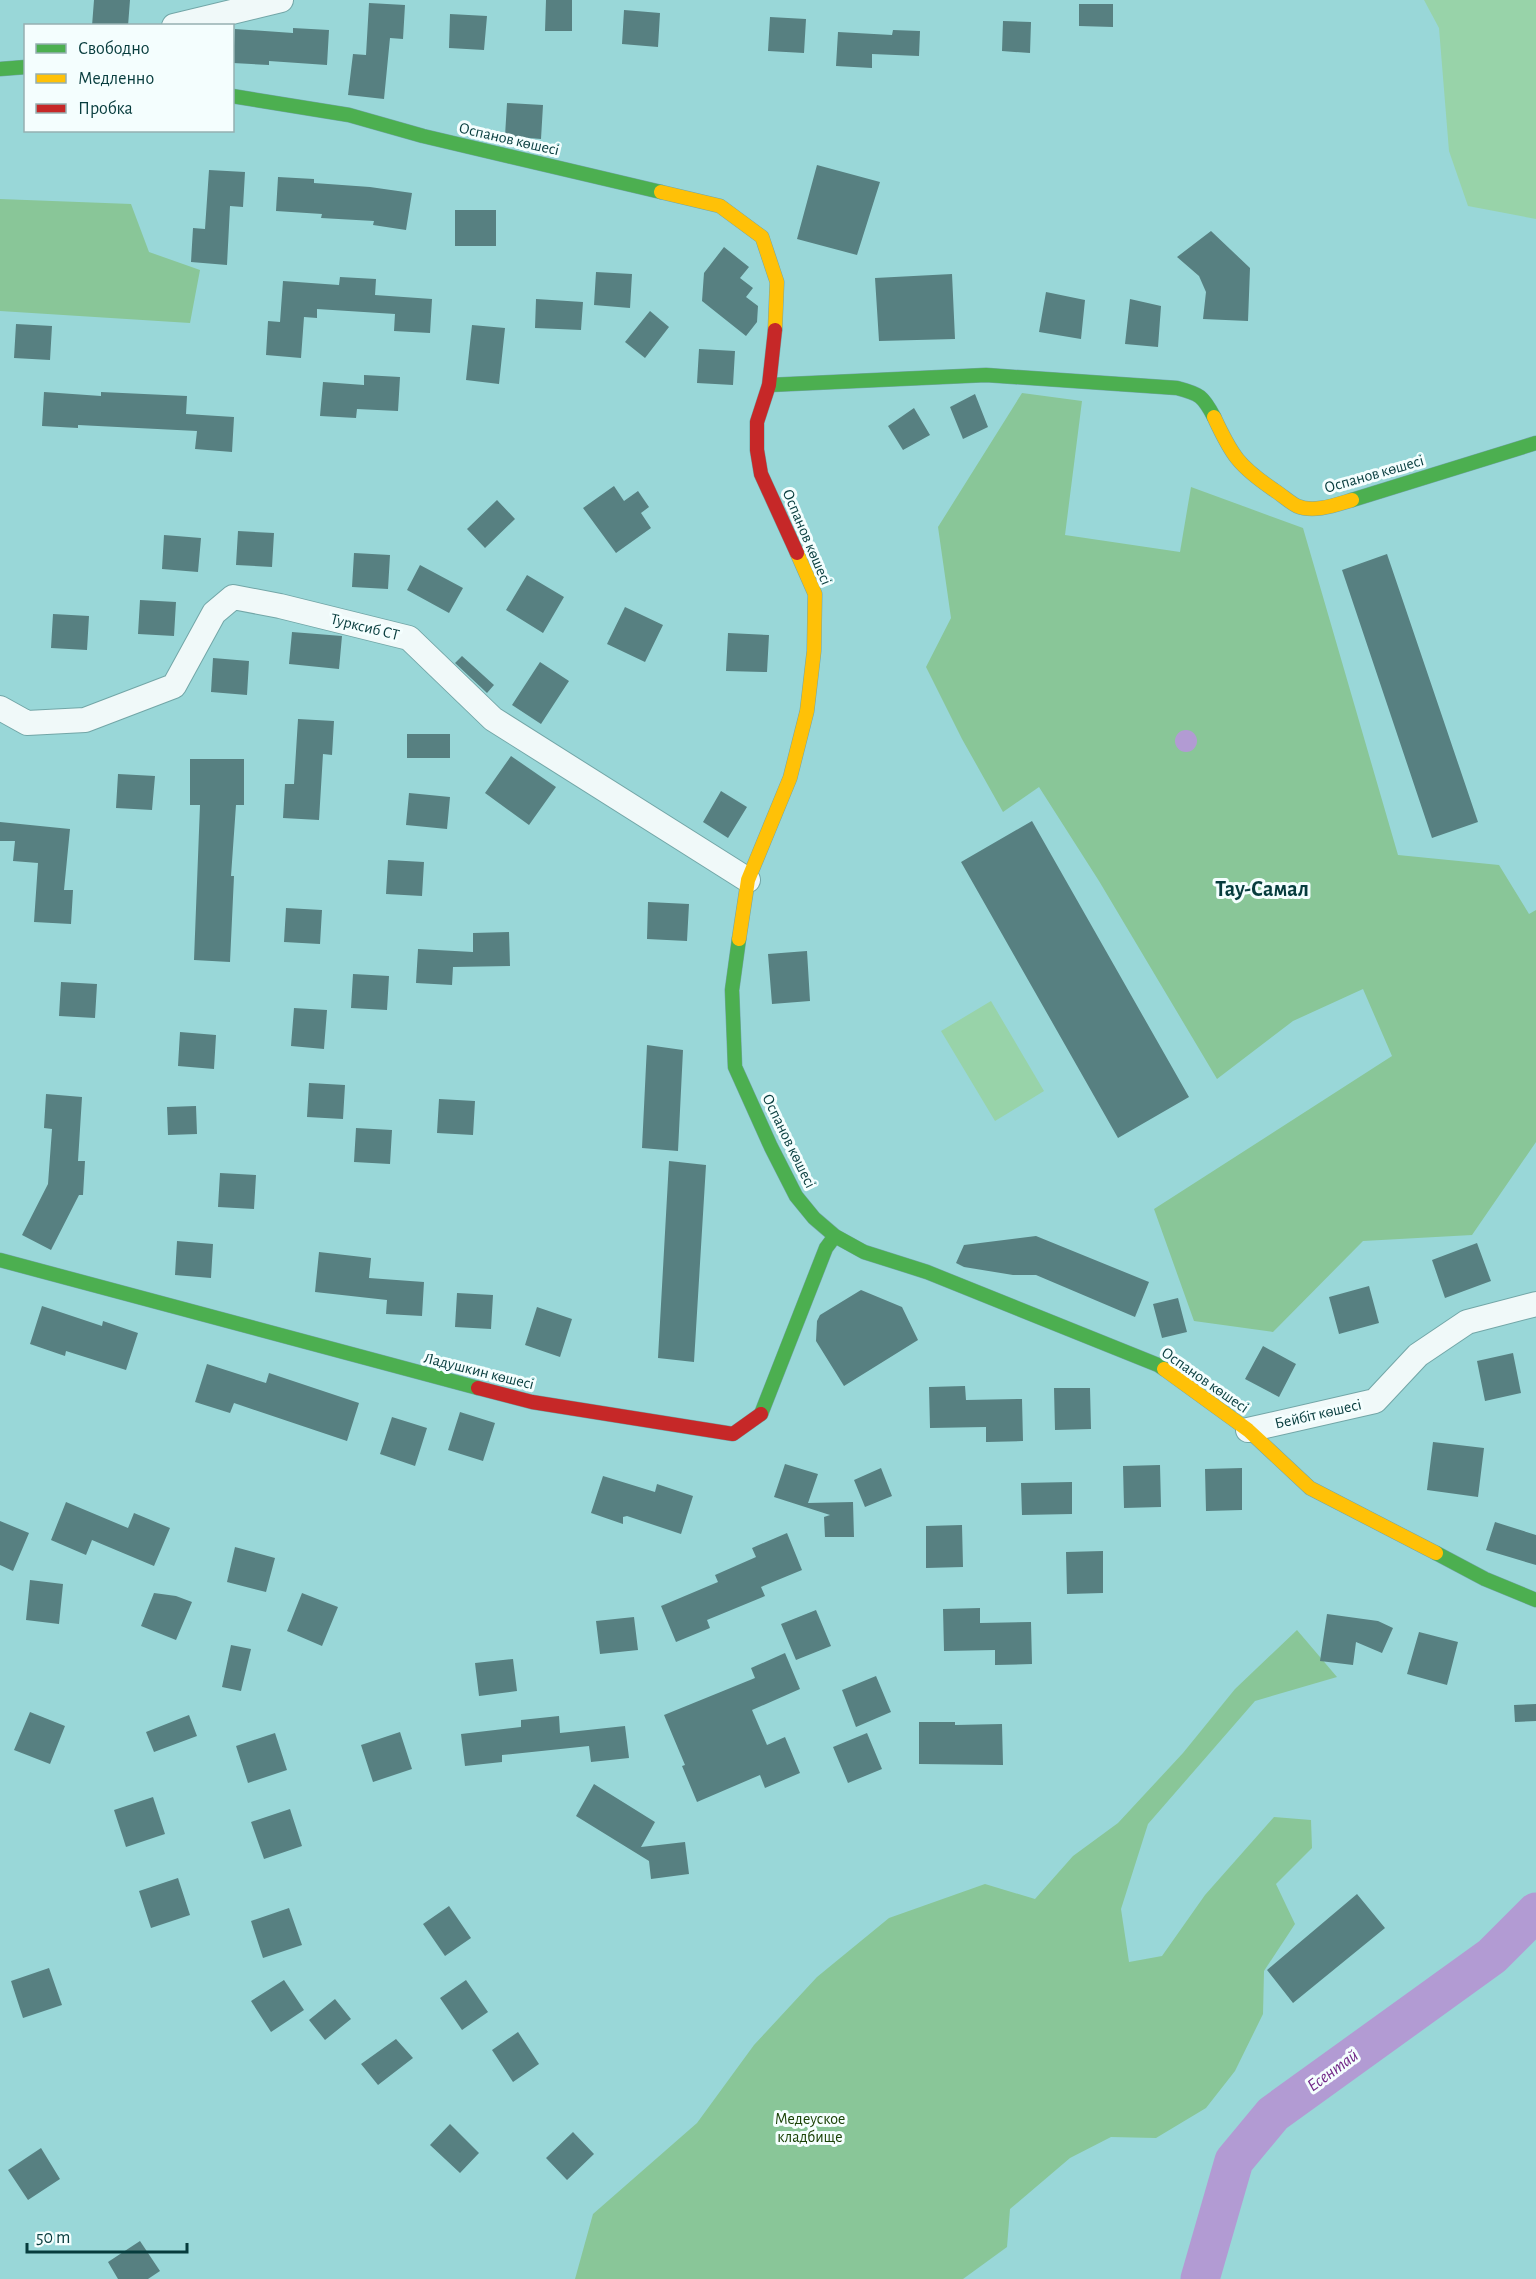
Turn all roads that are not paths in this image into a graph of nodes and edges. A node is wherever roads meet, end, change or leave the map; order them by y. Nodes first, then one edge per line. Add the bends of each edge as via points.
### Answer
1 (281, 0) edge
2 (182, 24) edge
3 (24, 67) edge
4 (0, 69) edge
5 (234, 96) edge
6 (769, 385) junction
7 (1536, 443) edge
8 (0, 708) edge
9 (748, 880) junction
10 (835, 1236) junction
11 (0, 1260) edge
12 (1536, 1304) edge
13 (1248, 1430) junction
14 (1536, 1600) edge

1 - 2 street
3 - 4 street
5 - 6 street, Оспанов көшесі via 348,115 720,206 762,237 777,282
6 - 7 street, Оспанов көшесі via 986,375 1177,388 1197,393 1206,401 1224,439 1248,472 1298,506 1314,508
6 - 9 street, Оспанов көшесі via 757,422 761,474 815,594 814,651 807,711 790,778
8 - 9 street, Турксиб СТ via 27,723 85,720 131,704 174,686 214,614 233,597 280,606 409,638 493,719
9 - 10 street, Оспанов көшесі via 732,990 735,1067 796,1196
10 - 11 street, Ладушкин көшесі via 826,1248 760,1416 734,1434 532,1402
10 - 13 street, Оспанов көшесі via 864,1252 927,1272 1158,1365
12 - 13 street, Бейбіт көшесі via 1467,1322 1418,1355 1375,1401
13 - 14 street, Оспанов көшесі via 1310,1488 1485,1579

